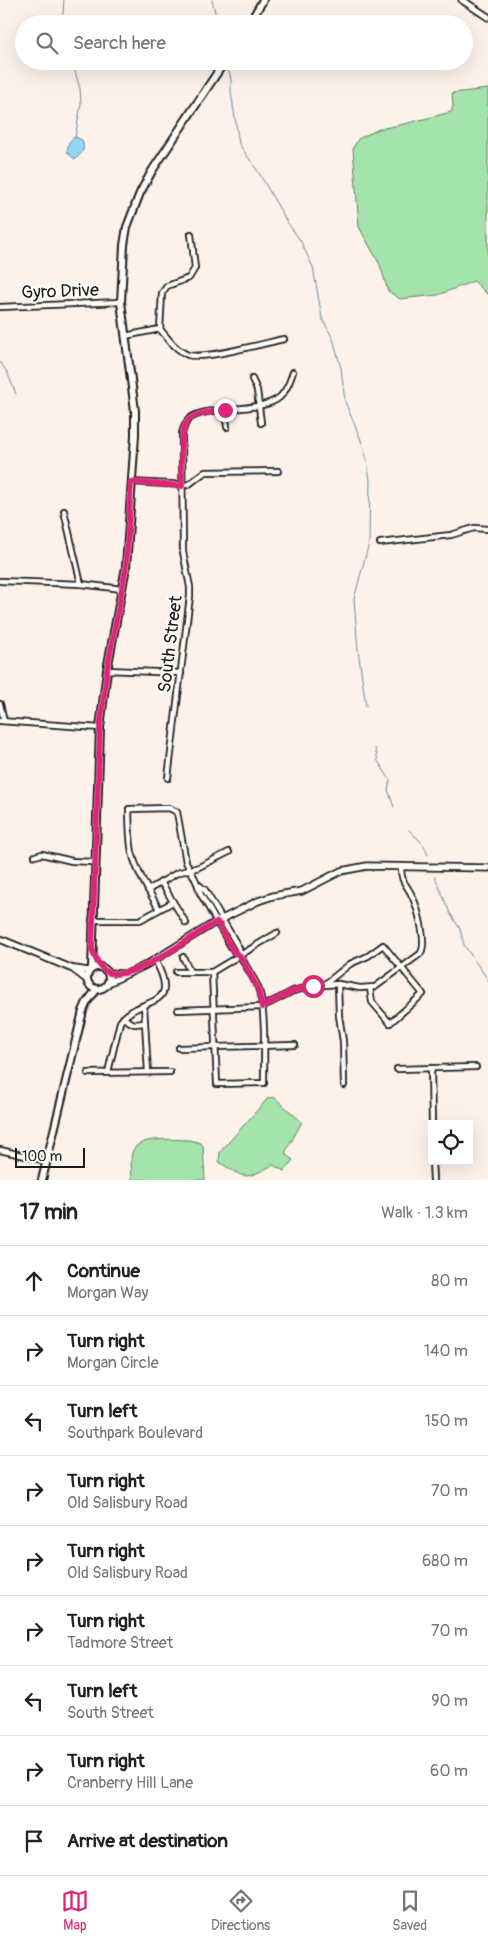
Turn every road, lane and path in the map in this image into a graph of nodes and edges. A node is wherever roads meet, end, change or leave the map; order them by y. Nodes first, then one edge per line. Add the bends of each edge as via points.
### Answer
1 (263, 0) edge
2 (462, 0) edge
3 (254, 15) edge
4 (488, 17) edge
5 (219, 70) edge
6 (191, 234) dead end
7 (121, 302) junction
8 (0, 307) edge
9 (160, 329) junction
10 (125, 336) junction
11 (284, 339) dead end
12 (293, 372) dead end
13 (252, 379) dead end
14 (260, 405) junction
15 (225, 410) junction
16 (261, 423) dead end
17 (227, 427) dead end
18 (278, 471) dead end
19 (131, 482) junction
20 (182, 486) junction
21 (64, 511) dead end
22 (488, 529) edge
23 (380, 543) dead end
24 (0, 581) edge
25 (81, 584) junction
26 (122, 589) junction
27 (107, 670) junction
28 (181, 673) junction
29 (0, 704) edge
30 (2, 721) edge
31 (100, 728) junction
32 (168, 778) dead end
33 (229, 852) dead end
34 (35, 856) dead end
35 (94, 862) junction
36 (401, 866) junction
37 (488, 868) edge
38 (190, 871) junction
39 (161, 882) junction
40 (148, 890) junction
41 (173, 902) junction
42 (159, 910) junction
43 (92, 920) junction
44 (220, 921) junction
45 (186, 923) dead end
46 (277, 932) dead end
47 (233, 938) junction
48 (0, 939) edge
49 (228, 942) junction
50 (92, 950) junction
51 (240, 956) junction
52 (183, 957) dead end
53 (155, 960) junction
54 (99, 966) junction
55 (402, 968) junction
56 (73, 969) junction
57 (90, 969) junction
58 (176, 972) dead end
59 (190, 972) junction
60 (212, 972) junction
61 (108, 973) junction
62 (124, 974) junction
63 (87, 981) junction
64 (108, 983) junction
65 (338, 984) junction
66 (324, 985) junction
67 (370, 988) junction
68 (97, 989) junction
69 (87, 1002) junction
70 (144, 1006) junction
71 (262, 1007) junction
72 (213, 1009) junction
73 (178, 1010) dead end
74 (123, 1018) junction
75 (145, 1022) junction
76 (295, 1045) dead end
77 (263, 1046) junction
78 (179, 1048) dead end
79 (215, 1048) junction
80 (476, 1067) dead end
81 (431, 1068) junction
82 (397, 1069) dead end
83 (108, 1072) junction
84 (148, 1072) junction
85 (170, 1072) dead end
86 (88, 1073) dead end
87 (344, 1085) dead end
88 (432, 1120) edge
89 (0, 1150) edge
90 (47, 1162) junction
91 (432, 1165) edge
92 (42, 1180) edge
93 (433, 1180) edge

1 - 3 main road
2 - 4 street
5 - 7 main road via 152,171 132,210 124,245
6 - 9 street via 196,268 189,278 167,286 162,293
7 - 8 street, Gyro Drive
7 - 10 main road
9 - 10 street
9 - 11 street via 175,347 189,355
10 - 19 main road via 135,411
12 - 14 street via 282,396
13 - 14 street
14 - 15 street
14 - 16 street
15 - 17 street
15 - 20 street, South Street via 200,414 186,423 182,433
18 - 20 street via 205,472
19 - 20 street
19 - 26 main road
20 - 28 street, South Street via 183,552 190,587
21 - 25 street
22 - 23 street via 474,528 451,535
24 - 25 street
25 - 26 street
26 - 27 main road
27 - 28 street
27 - 31 main road
28 - 32 street, South Street
29 - 30 street
30 - 31 street
31 - 35 main road
33 - 38 street
34 - 35 street via 42,854
35 - 43 main road
36 - 37 street
36 - 44 street via 350,868 312,888 258,901
36 - 55 street via 401,878 414,898 424,943 420,954
38 - 39 street via 177,873
38 - 40 street via 176,811 169,808 128,809 131,854
38 - 44 street via 200,893
39 - 40 street
39 - 41 street
40 - 42 street
41 - 42 street
41 - 45 street
42 - 43 street via 140,920
43 - 50 main road
44 - 47 street
44 - 49 street
44 - 53 street
46 - 51 street
47 - 49 street
47 - 51 street
48 - 56 street
49 - 51 street
50 - 54 main road
50 - 57 main road
51 - 60 street
51 - 71 street via 258,989
52 - 59 street
53 - 62 street
53 - 70 street via 163,975 163,991 157,999
54 - 57 main road
54 - 61 main road
55 - 66 street via 383,945 346,967
55 - 67 street
55 - 67 street via 423,994 390,1023 372,1002
56 - 57 street
56 - 63 street
57 - 63 main road
58 - 59 street
59 - 60 street
60 - 72 street
61 - 62 street
61 - 64 main road
62 - 64 street
63 - 68 main road
63 - 69 main road
64 - 68 main road
65 - 66 street
65 - 67 street
65 - 87 street
66 - 71 street via 303,988
68 - 69 main road
69 - 90 main road
70 - 74 street
70 - 75 street
71 - 72 street
71 - 77 street
72 - 73 street
72 - 79 street
74 - 75 street via 134,1024
74 - 83 street
75 - 84 street
76 - 77 street
77 - 79 street
77 - 79 street via 264,1083 217,1084
78 - 79 street
80 - 81 street
81 - 82 street
81 - 88 street
83 - 84 street
83 - 86 street
84 - 85 street
89 - 90 street
90 - 92 main road
91 - 93 street

